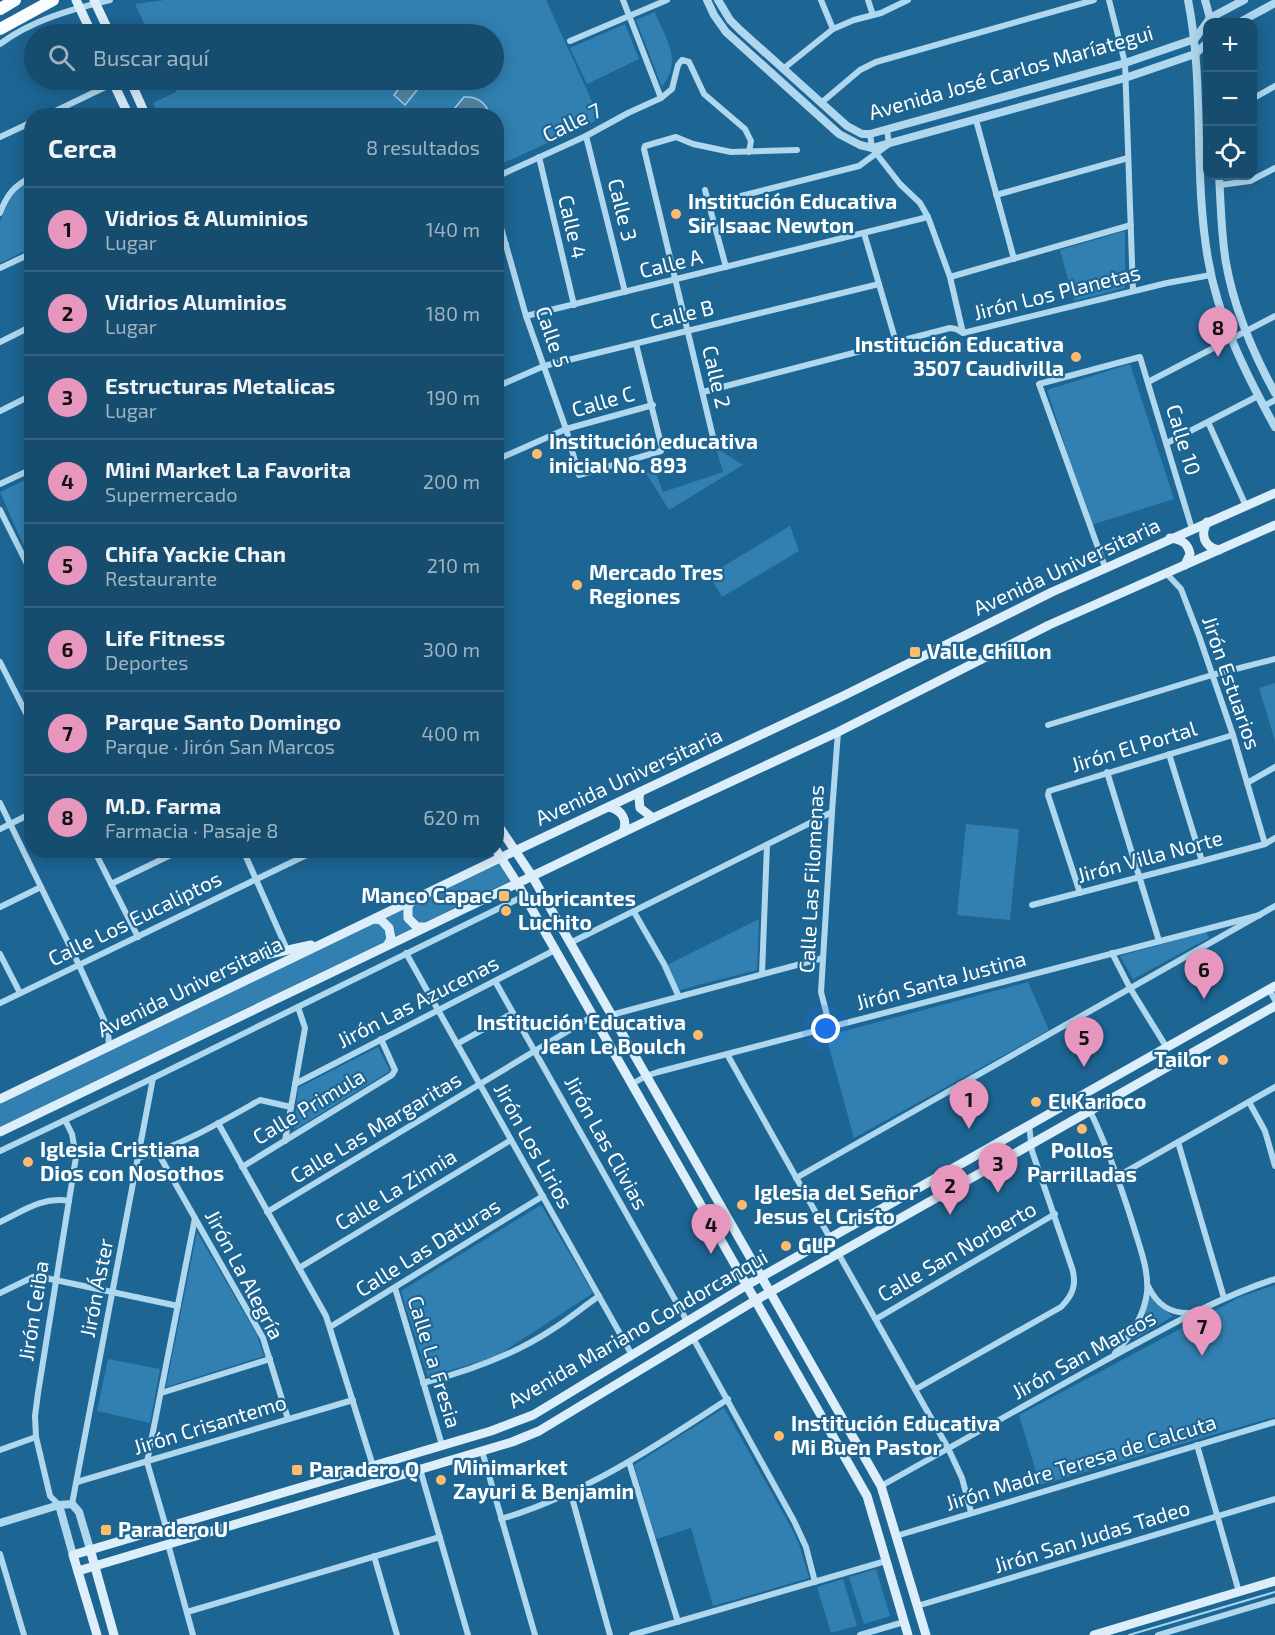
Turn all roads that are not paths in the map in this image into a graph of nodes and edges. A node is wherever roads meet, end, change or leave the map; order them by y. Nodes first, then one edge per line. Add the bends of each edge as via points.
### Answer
1 (15, 0) edge
2 (52, 0) edge
3 (110, 0) edge
4 (622, 0) edge
5 (667, 0) edge
6 (707, 0) edge
7 (718, 0) edge
8 (821, 0) edge
9 (868, 0) edge
10 (908, 0) edge
11 (1094, 0) edge
12 (1109, 0) edge
13 (1188, 0) edge
14 (1205, 0) edge
15 (1244, 0) edge
16 (95, 2) edge
17 (1275, 3) edge
18 (78, 4) edge
19 (0, 9) edge
20 (873, 15) junction
21 (629, 16) junction
22 (1210, 18) edge
23 (1213, 18) edge
24 (1247, 18) edge
25 (35, 24) edge
26 (87, 24) edge
27 (105, 24) edge
28 (0, 29) edge
29 (24, 29) edge
30 (832, 29) junction
31 (1203, 29) edge
32 (1195, 39) junction
33 (570, 41) dead end
34 (0, 44) edge
35 (1203, 47) edge
36 (1195, 54) junction
37 (1125, 63) junction
38 (783, 69) junction
39 (1125, 78) junction
40 (1275, 86) edge
41 (96, 90) edge
42 (119, 90) edge
43 (134, 90) edge
44 (1257, 96) edge
45 (661, 98) junction
46 (821, 103) junction
47 (61, 108) edge
48 (126, 108) edge
49 (142, 108) edge
50 (976, 120) junction
51 (24, 126) edge
52 (886, 129) junction
53 (870, 134) junction
54 (586, 136) junction
55 (0, 137) edge
56 (889, 144) junction
57 (797, 150) dead end
58 (875, 151) junction
59 (749, 152) junction
60 (539, 158) junction
61 (1128, 158) junction
62 (1275, 168) edge
63 (504, 173) edge
64 (1257, 177) edge
65 (1219, 180) edge
66 (1252, 180) edge
67 (24, 182) edge
68 (705, 190) dead end
69 (996, 195) junction
70 (709, 204) junction
71 (0, 213) edge
72 (928, 217) junction
73 (1131, 225) junction
74 (864, 233) junction
75 (504, 236) edge
76 (506, 243) joint
77 (24, 257) edge
78 (1014, 259) junction
79 (726, 267) junction
80 (0, 268) edge
81 (1211, 275) junction
82 (950, 277) junction
83 (676, 279) junction
84 (879, 284) junction
85 (1133, 291) junction
86 (625, 292) junction
87 (574, 305) junction
88 (526, 316) junction
89 (1275, 316) edge
90 (24, 330) edge
91 (688, 331) junction
92 (1246, 332) junction
93 (963, 333) junction
94 (1232, 339) junction
95 (0, 342) edge
96 (896, 342) junction
97 (636, 344) junction
98 (544, 366) junction
99 (1267, 379) junction
100 (1148, 382) junction
101 (504, 384) edge
102 (1253, 386) junction
103 (703, 392) junction
104 (1275, 393) edge
105 (1258, 396) junction
106 (24, 399) edge
107 (1275, 400) edge
108 (653, 405) junction
109 (1264, 406) junction
110 (0, 411) edge
111 (1208, 422) junction
112 (1275, 427) edge
113 (566, 429) junction
114 (713, 437) dead end
115 (1167, 443) junction
116 (504, 456) edge
117 (24, 473) edge
118 (0, 484) edge
119 (1275, 493) edge
120 (1246, 506) junction
121 (0, 510) edge
122 (1207, 522) junction
123 (1275, 525) edge
124 (1192, 529) junction
125 (1170, 538) junction
126 (1219, 550) junction
127 (23, 556) edge
128 (1185, 565) junction
129 (1105, 567) junction
130 (1166, 573) junction
131 (1275, 659) edge
132 (0, 662) edge
133 (1212, 675) junction
134 (24, 709) edge
135 (1048, 725) dead end
136 (838, 732) junction
137 (1233, 735) junction
138 (1169, 754) junction
139 (1275, 767) edge
140 (1107, 772) junction
141 (1247, 783) junction
142 (640, 792) junction
143 (0, 803) edge
144 (609, 807) junction
145 (831, 812) junction
146 (24, 817) edge
147 (652, 818) junction
148 (10, 824) junction
149 (0, 829) edge
150 (623, 832) junction
151 (504, 834) edge
152 (1275, 837) edge
153 (1265, 844) junction
154 (767, 845) junction
155 (516, 851) junction
156 (24, 852) edge
157 (504, 853) edge
158 (27, 858) edge
159 (98, 858) edge
160 (165, 858) edge
161 (246, 858) edge
162 (301, 858) edge
163 (491, 858) edge
164 (501, 858) edge
165 (1202, 861) junction
166 (532, 876) junction
167 (1141, 877) junction
168 (256, 880) junction
169 (517, 883) junction
170 (111, 884) junction
171 (41, 887) junction
172 (1080, 893) junction
173 (524, 896) junction
174 (412, 901) junction
175 (1032, 905) dead end
176 (1275, 906) edge
177 (0, 907) edge
178 (634, 912) junction
179 (1260, 915) junction
180 (375, 919) junction
181 (424, 927) junction
182 (138, 937) junction
183 (328, 941) junction
184 (1159, 941) junction
185 (570, 943) junction
186 (388, 944) junction
187 (285, 945) dead end
188 (555, 950) junction
189 (406, 953) junction
190 (1112, 953) junction
191 (0, 954) edge
192 (265, 955) dead end
193 (823, 958) junction
194 (79, 965) junction
195 (762, 974) junction
196 (495, 981) junction
197 (1130, 988) junction
198 (1272, 988) edge
199 (20, 993) junction
200 (679, 996) junction
201 (1275, 1000) edge
202 (0, 1003) edge
203 (1275, 1006) edge
204 (298, 1007) junction
205 (438, 1010) junction
206 (513, 1013) junction
207 (611, 1015) junction
208 (593, 1016) junction
209 (830, 1027) junction
210 (381, 1039) junction
211 (457, 1044) junction
212 (109, 1047) junction
213 (1167, 1048) junction
214 (535, 1052) junction
215 (727, 1054) junction
216 (646, 1076) junction
217 (153, 1078) junction
218 (295, 1084) junction
219 (632, 1084) junction
220 (480, 1085) junction
221 (1275, 1087) edge
222 (0, 1099) edge
223 (1249, 1102) junction
224 (291, 1107) junction
225 (1090, 1111) junction
226 (65, 1120) junction
227 (218, 1124) junction
228 (1029, 1125) junction
229 (0, 1132) edge
230 (511, 1140) junction
231 (285, 1141) junction
232 (1178, 1142) junction
233 (1032, 1143) junction
234 (0, 1151) edge
235 (158, 1153) junction
236 (139, 1158) junction
237 (1275, 1166) edge
238 (242, 1167) junction
239 (1118, 1176) junction
240 (796, 1178) junction
241 (543, 1196) junction
242 (69, 1201) junction
243 (267, 1212) junction
244 (1055, 1214) junction
245 (195, 1218) junction
246 (0, 1222) edge
247 (830, 1238) junction
248 (817, 1245) junction
249 (838, 1253) junction
250 (825, 1260) junction
251 (299, 1268) junction
252 (761, 1277) junction
253 (1275, 1279) edge
254 (56, 1280) junction
255 (1147, 1284) junction
256 (747, 1285) junction
257 (395, 1287) junction
258 (113, 1291) junction
259 (770, 1292) junction
260 (0, 1293) edge
261 (599, 1296) junction
262 (1224, 1298) junction
263 (756, 1300) junction
264 (178, 1306) junction
265 (781, 1311) junction
266 (1195, 1313) junction
267 (767, 1319) junction
268 (876, 1319) junction
269 (687, 1321) junction
270 (330, 1327) junction
271 (693, 1338) junction
272 (632, 1355) junction
273 (1111, 1358) junction
274 (270, 1359) junction
275 (423, 1383) junction
276 (916, 1389) junction
277 (160, 1393) junction
278 (728, 1399) junction
279 (353, 1401) junction
280 (288, 1419) junction
281 (517, 1421) junction
282 (1275, 1422) edge
283 (36, 1437) junction
284 (524, 1437) junction
285 (442, 1445) junction
286 (1197, 1445) junction
287 (948, 1448) junction
288 (0, 1450) edge
289 (482, 1451) junction
290 (147, 1462) junction
291 (629, 1462) junction
292 (373, 1466) junction
293 (420, 1469) junction
294 (334, 1477) junction
295 (77, 1482) junction
296 (881, 1486) junction
297 (339, 1493) junction
298 (571, 1494) junction
299 (1275, 1499) edge
300 (72, 1504) junction
301 (59, 1505) junction
302 (971, 1512) junction
303 (1218, 1516) junction
304 (501, 1519) junction
305 (0, 1523) edge
306 (166, 1527) junction
307 (896, 1536) junction
308 (440, 1537) junction
309 (168, 1544) junction
310 (90, 1549) junction
311 (0, 1554) edge
312 (73, 1555) junction
313 (374, 1556) junction
314 (886, 1561) junction
315 (94, 1566) junction
316 (78, 1571) junction
317 (1275, 1581) edge
318 (815, 1582) junction
319 (1239, 1592) junction
320 (1275, 1600) edge
321 (918, 1606) junction
322 (187, 1612) junction
323 (678, 1622) junction
324 (904, 1622) junction
325 (24, 1635) edge
326 (97, 1635) edge
327 (114, 1635) edge
328 (193, 1635) edge
329 (397, 1635) edge
330 (468, 1635) edge
331 (534, 1635) edge
332 (610, 1635) edge
333 (632, 1635) edge
334 (860, 1635) edge
335 (908, 1635) edge
336 (927, 1635) edge
337 (1094, 1635) edge
338 (1158, 1635) edge

1 - 19 highway
2 - 28 highway
3 - 16 street
4 - 21 street
5 - 21 street
6 - 58 street, Avenida José Carlos Maríategui via 726,32 839,134
7 - 38 street, Avenida José Carlos Maríategui via 730,20
8 - 30 street
9 - 20 street
10 - 20 street
11 - 46 street via 876,62 860,70
12 - 37 street
13 - 32 street
14 - 22 street
15 - 23 street
16 - 18 street
16 - 27 main road
17 - 24 street
18 - 25 street
18 - 26 main road
20 - 30 street
21 - 33 street
21 - 45 street
29 - 34 street
30 - 38 street
31 - 32 street
32 - 36 street
32 - 37 street, Avenida José Carlos Maríategui
35 - 36 street, Avenida José Carlos Maríategui
36 - 39 street, Avenida José Carlos Maríategui
36 - 81 street via 1203,212
37 - 39 street
37 - 52 street, Avenida José Carlos Maríategui
38 - 46 street, Avenida José Carlos Maríategui
39 - 50 street, Avenida José Carlos Maríategui
39 - 61 street
40 - 44 street
41 - 47 street
42 - 48 main road
43 - 49 main road
45 - 54 street, Calle 7
45 - 59 street via 672,88 678,65 686,60 704,94 745,129 751,141
46 - 53 street, Avenida José Carlos Maríategui via 847,126
50 - 56 street, Avenida José Carlos Maríategui
50 - 69 street
51 - 55 street
52 - 53 street, Avenida José Carlos Maríategui
52 - 56 street
53 - 58 street
54 - 60 street, Calle 7
54 - 86 street, Calle 3
56 - 58 street, Avenida José Carlos Maríategui
57 - 59 street
58 - 70 street via 859,166
58 - 72 street
59 - 83 street, Calle 2 via 731,152 676,137 648,144 644,149
60 - 63 street, Calle 7
60 - 87 street, Calle 4
61 - 69 street
61 - 73 street
62 - 64 street
65 - 66 street
65 - 92 street via 1226,264
67 - 71 street via 7,195
68 - 70 street
69 - 78 street
70 - 79 street
72 - 74 street, Calle A
72 - 82 street
73 - 78 street
73 - 85 street
74 - 79 street, Calle A
74 - 84 street
75 - 76 street, Calle 5
76 - 88 street, Calle 5
77 - 80 street
78 - 82 street
79 - 83 street, Calle A
81 - 85 street, Jirón Los Planetas
81 - 94 street
82 - 93 street
83 - 86 street, Calle A
83 - 91 street, Calle 2
84 - 91 street, Calle B
84 - 96 street
85 - 93 street, Jirón Los Planetas
86 - 87 street, Calle A
87 - 88 street, Calle A
88 - 98 street, Calle 5
89 - 92 street
90 - 95 street
91 - 97 street, Calle B
91 - 103 street, Calle 2
92 - 94 street
92 - 99 street
93 - 96 street, Jirón Los Planetas via 950,328
94 - 100 street
94 - 102 street
96 - 103 street, Jirón Los Planetas
97 - 98 street, Calle B
97 - 108 street
98 - 101 street, Calle B
98 - 113 street, Calle 5
99 - 102 street
99 - 104 street
100 - 115 street, Calle 10
100 - 129 street, Calle 10 via 1140,357 1039,384
102 - 105 street
103 - 114 street, Calle 2
105 - 109 street
105 - 111 street
106 - 110 street
107 - 109 street
108 - 113 street, Calle C
108 - 113 street, Calle 5 via 662,447 658,453 579,475
109 - 112 street
111 - 115 street
111 - 120 street
113 - 116 street, Calle C
115 - 124 street, Calle 10
117 - 118 street
119 - 120 main road, Avenida Universitaria
120 - 122 main road, Avenida Universitaria
121 - 127 street
122 - 124 main road, Avenida Universitaria
122 - 126 main road via 1204,539 1209,547
123 - 126 main road
124 - 125 main road, Avenida Universitaria
125 - 128 main road via 1187,546 1190,554
125 - 129 main road, Avenida Universitaria
126 - 128 main road
128 - 130 main road
129 - 142 main road, Avenida Universitaria
130 - 133 street, Jirón Estuarios via 1181,589
130 - 136 main road via 1059,621
131 - 133 street
132 - 134 street
133 - 135 street
133 - 137 street, Jirón Estuarios
136 - 145 street, Calle Las Filomenas
136 - 147 main road
137 - 138 street, Jirón El Portal
137 - 141 street, Jirón Estuarios
138 - 140 street, Jirón El Portal
138 - 165 street
139 - 141 street
140 - 167 street
140 - 172 street, Jirón El Portal via 1053,789 1048,795
141 - 153 street, Jirón Estuarios
142 - 144 main road, Avenida Universitaria
142 - 147 main road via 640,808
143 - 148 street
144 - 150 main road via 623,816
144 - 155 main road, Avenida Universitaria
145 - 154 street
145 - 193 street, Calle Las Filomenas
146 - 148 street
147 - 150 main road
148 - 149 street
148 - 156 street
150 - 166 main road
151 - 155 main road
152 - 153 street, Jirón Villa Norte
153 - 165 street, Jirón Villa Norte
154 - 178 street
154 - 195 street
155 - 157 main road, Avenida Universitaria
155 - 166 main road
158 - 171 street
159 - 170 street
160 - 170 street
161 - 168 street
162 - 168 street, Calle Los Eucaliptos
163 - 174 main road, Avenida Universitaria
164 - 169 main road
165 - 167 street, Jirón Villa Norte
166 - 169 main road
166 - 185 main road
167 - 172 street, Jirón Villa Norte
167 - 184 street
168 - 182 street, Calle Los Eucaliptos
168 - 187 street
169 - 173 main road
169 - 181 main road
170 - 182 street
171 - 177 street
171 - 194 street
172 - 175 street, Jirón Villa Norte
173 - 188 main road
173 - 189 street
174 - 180 main road, Avenida Universitaria
174 - 181 main road via 408,918
176 - 179 street
178 - 185 street
178 - 200 street
179 - 184 street, Jirón Santa Justina
179 - 197 street
180 - 183 main road, Avenida Universitaria
180 - 186 main road via 389,928
181 - 186 main road
182 - 194 street, Calle Los Eucaliptos
183 - 192 main road
183 - 212 main road, Avenida Universitaria
184 - 190 street, Jirón Santa Justina
185 - 207 main road
186 - 229 main road
188 - 196 street, Jirón Las Azucenas
188 - 208 main road
189 - 204 street
189 - 205 street, Jirón Los Lirios
190 - 197 street
190 - 209 street, Jirón Santa Justina
191 - 199 street
193 - 195 street
193 - 209 street, Calle Las Filomenas via 822,992
194 - 199 street, Calle Los Eucaliptos
194 - 212 street via 108,1029
195 - 200 street
196 - 205 street, Jirón Las Azucenas
196 - 206 street, Jirón Las Clivias
197 - 213 street
197 - 240 street
198 - 201 street
198 - 213 main road, Avenida Mariano Condorcanqui
199 - 202 street, Calle Los Eucaliptos
200 - 207 street
203 - 225 main road, Avenida Mariano Condorcanqui
204 - 217 street
204 - 218 street via 305,1028
205 - 210 street, Jirón Las Azucenas
205 - 211 street, Jirón Los Lirios
206 - 211 street
206 - 214 street, Jirón Las Clivias
207 - 216 main road
208 - 214 street, Calle Las Margaritas
208 - 219 main road
209 - 215 street, Jirón Santa Justina
210 - 218 street, Jirón Las Azucenas
210 - 231 street, Calle Primula via 395,1070 392,1075
211 - 220 street, Jirón Los Lirios
212 - 222 main road, Avenida Universitaria
213 - 228 main road, Avenida Mariano Condorcanqui
214 - 220 street, Calle Las Margaritas
214 - 269 street, Jirón Las Clivias
215 - 216 street, Jirón Santa Justina
215 - 240 street
216 - 219 street, Jirón Santa Justina
216 - 252 main road
217 - 226 street
217 - 236 street, Jirón Áster
218 - 224 street
219 - 256 main road
220 - 230 street, Jirón Los Lirios
220 - 243 street, Calle Las Margaritas
221 - 223 street
223 - 232 street
223 - 237 street via 1265,1131
224 - 227 street via 260,1100
224 - 231 street
225 - 233 main road, Avenida Mariano Condorcanqui
225 - 239 street
226 - 234 street
226 - 242 street, Jirón Ceiba via 76,1157
227 - 235 street
227 - 238 street
228 - 233 street
228 - 247 main road, Avenida Mariano Condorcanqui
230 - 241 street, Jirón Los Lirios
230 - 251 street, Calle La Zinnia
231 - 238 street, Calle Primula
232 - 239 street
232 - 262 street
233 - 244 street
233 - 249 main road, Avenida Mariano Condorcanqui
235 - 236 street
235 - 245 street, Jirón La Alegría
236 - 258 street, Jirón Áster
238 - 243 street
239 - 255 street
240 - 247 street
241 - 257 street, Calle Las Daturas
241 - 261 street, Jirón Los Lirios
242 - 246 street via 41,1202
242 - 254 street, Jirón Ceiba
243 - 251 street
244 - 268 street, Calle San Norberto
244 - 276 street via 1075,1279 1069,1299
245 - 264 street
245 - 274 street, Jirón La Alegría via 263,1338
247 - 248 main road, Avenida Mariano Condorcanqui
248 - 250 main road
248 - 252 main road, Avenida Mariano Condorcanqui
249 - 250 main road, Avenida Mariano Condorcanqui
249 - 268 street
250 - 259 main road, Avenida Mariano Condorcanqui
251 - 270 street
252 - 256 main road, Avenida Mariano Condorcanqui
252 - 259 main road
253 - 262 street, Jirón San Marcos
254 - 258 street
254 - 260 street via 33,1277
254 - 283 street, Jirón Ceiba via 36,1406
255 - 266 street via 1169,1310
255 - 273 street via 1137,1322
256 - 263 main road
256 - 269 main road, Avenida Mariano Condorcanqui
257 - 270 street, Calle Las Daturas
257 - 275 street, Calle La Fresia
258 - 264 street
258 - 295 street, Jirón Áster
259 - 263 main road, Avenida Mariano Condorcanqui
259 - 265 main road
261 - 272 street, Jirón Los Lirios
261 - 275 street via 553,1329 507,1354
262 - 266 street, Jirón San Marcos
263 - 267 main road
263 - 271 main road, Avenida Mariano Condorcanqui
264 - 277 street
265 - 267 main road
265 - 296 main road
266 - 273 street, Jirón San Marcos
267 - 314 main road via 867,1496
268 - 276 street
269 - 272 main road, Avenida Mariano Condorcanqui
270 - 279 street
271 - 278 street
271 - 284 main road, Avenida Mariano Condorcanqui
272 - 281 main road, Avenida Mariano Condorcanqui
273 - 287 street, Jirón San Marcos
274 - 277 street
274 - 280 street, Jirón La Alegría
275 - 285 street, Calle La Fresia
276 - 287 street
277 - 290 street
278 - 291 street
278 - 318 street via 801,1536
279 - 280 street, Jirón Crisantemo
279 - 292 street
280 - 290 street, Jirón Crisantemo
281 - 284 main road
281 - 285 main road, Avenida Mariano Condorcanqui
282 - 286 street, Jirón Madre Teresa de Calcuta
283 - 288 street
283 - 301 street, Jirón Ceiba via 50,1496
284 - 289 main road, Avenida Mariano Condorcanqui
285 - 292 main road, Avenida Mariano Condorcanqui
286 - 302 street, Jirón Madre Teresa de Calcuta
286 - 303 street
287 - 296 street, Jirón San Marcos
287 - 302 street via 962,1478
289 - 293 main road, Avenida Mariano Condorcanqui
289 - 304 street
290 - 295 street, Jirón Crisantemo
290 - 306 street
291 - 298 street
291 - 323 street
292 - 294 main road, Avenida Mariano Condorcanqui
293 - 297 main road, Avenida Mariano Condorcanqui
293 - 308 street
294 - 297 main road
294 - 306 main road, Avenida Mariano Condorcanqui
295 - 300 street, Jirón Áster
296 - 307 main road
297 - 309 main road, Avenida Mariano Condorcanqui
298 - 304 street
298 - 332 street
299 - 303 street, Jirón San Judas Tadeo
300 - 301 street
300 - 310 street via 79,1512
301 - 305 street
301 - 312 street
302 - 307 street, Jirón Madre Teresa de Calcuta
303 - 319 street
303 - 321 street, Jirón San Judas Tadeo
304 - 331 street
306 - 310 main road, Avenida Mariano Condorcanqui
307 - 321 main road
308 - 313 street
308 - 330 street
309 - 315 main road, Avenida Mariano Condorcanqui
309 - 322 street
310 - 312 main road, Avenida Mariano Condorcanqui
310 - 315 main road
311 - 325 street
312 - 316 main road
313 - 322 street
313 - 329 street
314 - 318 street
314 - 324 main road
315 - 316 main road, Avenida Mariano Condorcanqui
315 - 327 main road
316 - 326 main road
317 - 319 main road
318 - 323 street
319 - 337 main road
320 - 338 street
321 - 336 main road
322 - 328 street
323 - 333 street
324 - 334 street
324 - 335 main road

